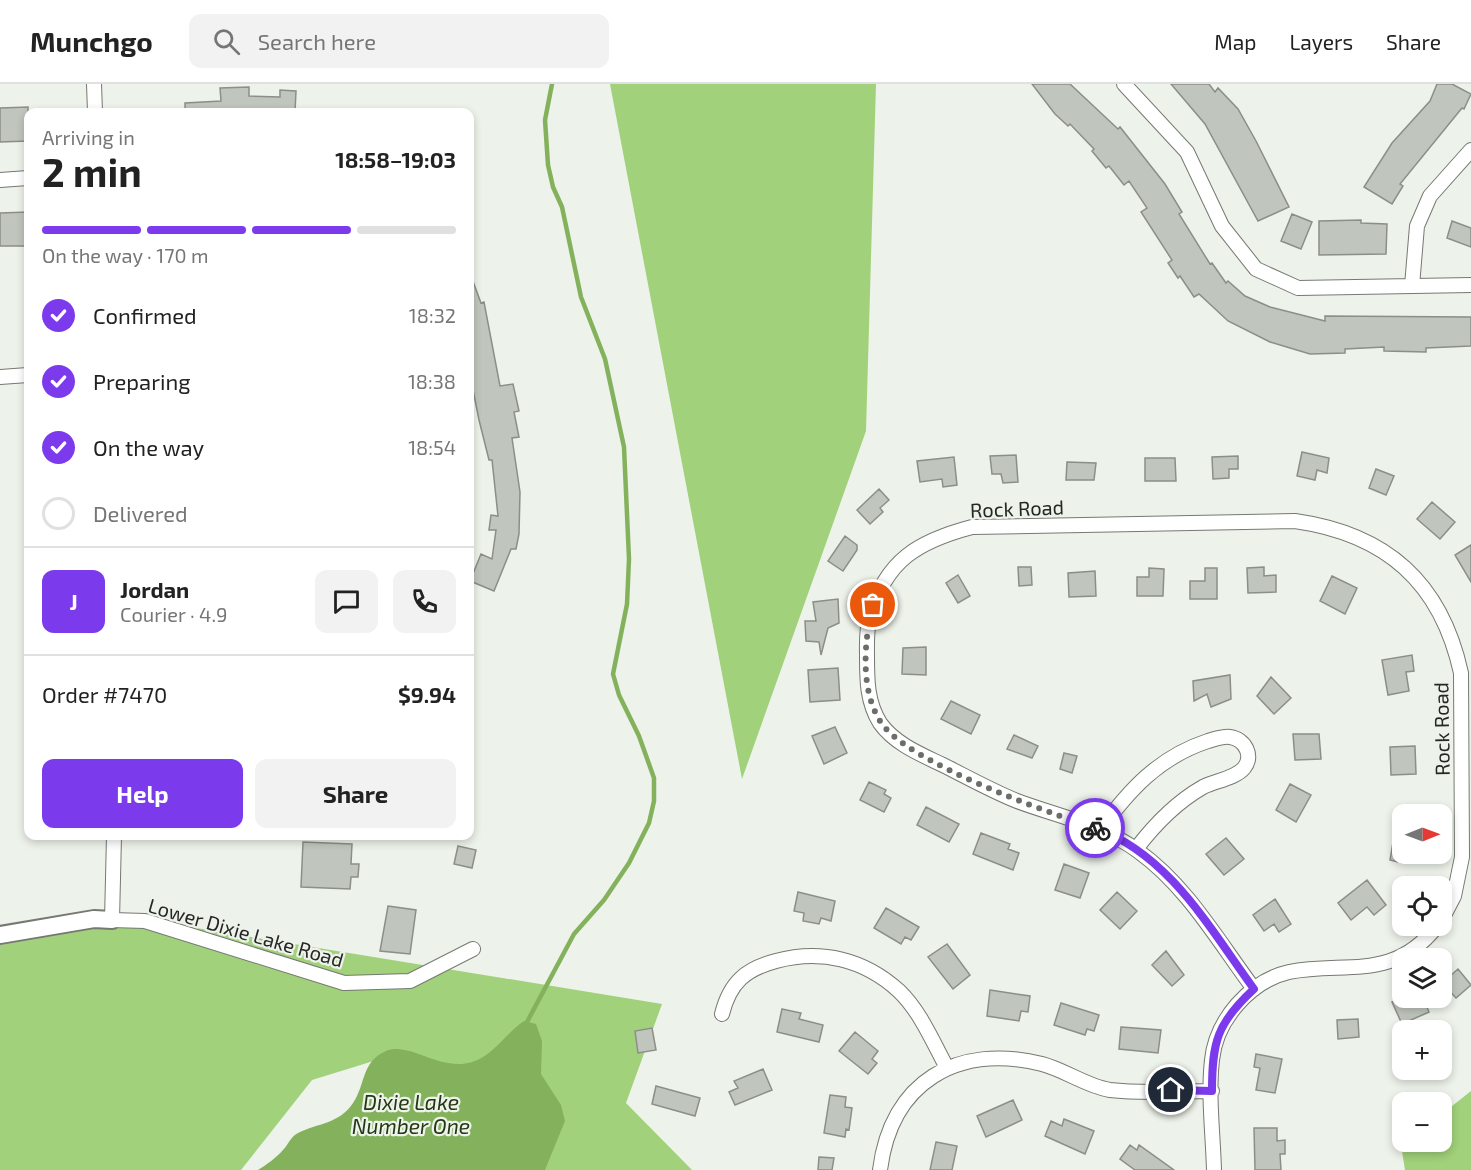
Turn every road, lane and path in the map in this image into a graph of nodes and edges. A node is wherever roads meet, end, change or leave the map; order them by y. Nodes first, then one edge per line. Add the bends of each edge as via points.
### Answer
1 (94, 84) edge
2 (1124, 84) edge
3 (95, 108) edge
4 (1471, 150) edge
5 (24, 178) edge
6 (0, 180) edge
7 (1471, 285) edge
8 (1412, 286) junction
9 (24, 375) edge
10 (0, 377) edge
11 (1100, 830) junction
12 (114, 840) edge
13 (1136, 849) junction
14 (1452, 900) edge
15 (112, 920) junction
16 (0, 935) edge
17 (1426, 936) edge
18 (473, 950) dead end
19 (1254, 989) junction
20 (722, 1014) dead end
21 (947, 1068) junction
22 (1212, 1091) junction
23 (880, 1170) edge
24 (1214, 1170) edge

1 - 3 street
2 - 8 street via 1187,152 1222,226 1256,269 1298,288
4 - 8 street via 1430,196 1417,226
5 - 6 street
7 - 8 street
9 - 10 street
11 - 13 street, Rock Road
11 - 13 street via 1126,794 1185,750 1228,736 1245,745 1248,753 1243,770 1178,803
11 - 14 street, Rock Road via 1014,800 912,750 880,723 867,686 868,624 881,586 892,570 909,553 937,536 972,527 1295,521 1328,526 1389,554 1412,574 1431,597 1455,646 1461,673 1462,857
12 - 15 street
13 - 19 street, Rock Road via 1182,890
15 - 16 street, Lower Dixie Lake Road via 93,919
15 - 18 street, Lower Dixie Lake Road via 145,921 344,983 410,981
17 - 19 street via 1396,958 1362,968 1290,972
19 - 22 street via 1233,1009 1219,1033 1212,1058
20 - 21 street via 733,985 756,966 797,955 840,958 872,970 899,991 916,1011
21 - 22 street via 978,1058 1010,1057 1045,1065 1110,1090
21 - 23 street via 907,1098 883,1144
22 - 24 street

